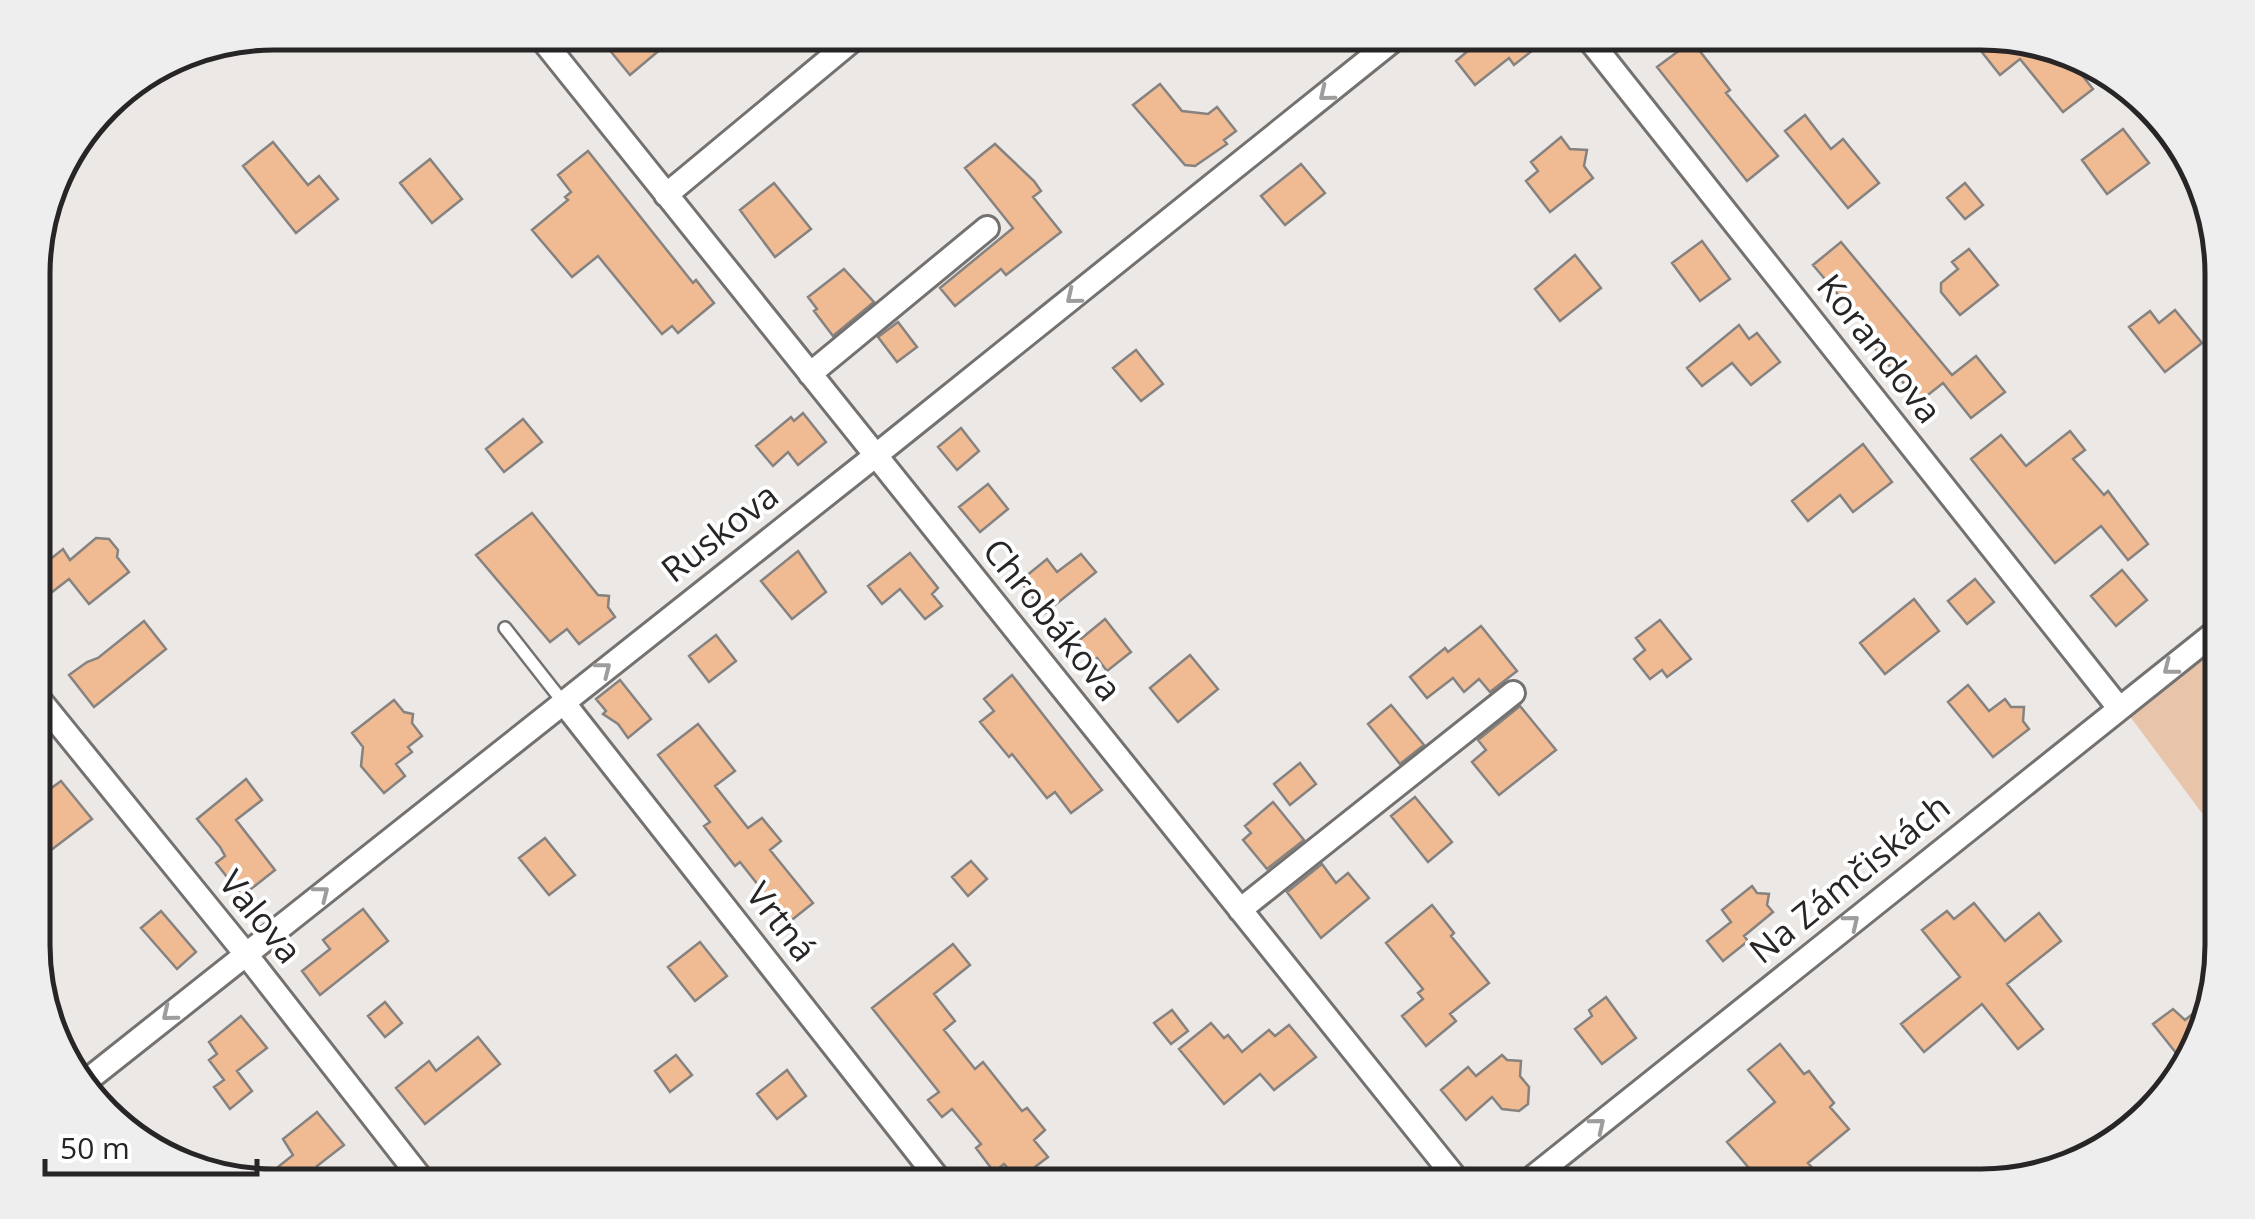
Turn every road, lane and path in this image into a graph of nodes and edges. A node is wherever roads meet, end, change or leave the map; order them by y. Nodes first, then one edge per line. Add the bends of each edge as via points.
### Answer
1 (551, 50) edge
2 (839, 50) edge
3 (1380, 50) edge
4 (1598, 50) edge
5 (666, 194) junction
6 (988, 228) dead end
7 (810, 374) junction
8 (875, 456) junction
9 (505, 628) dead end
10 (2205, 640) edge
11 (1513, 693) dead end
12 (563, 702) junction
13 (2119, 708) junction
14 (50, 713) edge
15 (1240, 910) junction
16 (245, 953) junction
17 (93, 1076) edge
18 (414, 1169) edge
19 (931, 1169) edge
20 (1448, 1169) edge
21 (1543, 1169) edge

1 - 5 street, Chrobákova
2 - 5 street
3 -> 8 street, Ruskova
4 - 13 street, Korandova
5 - 7 street, Chrobákova
6 - 7 street
7 - 8 street, Chrobákova
12 -> 8 street, Ruskova
8 - 15 street, Chrobákova
9 - 12 lane
10 -> 13 street, Na Zámčiskách
11 - 15 street
16 -> 12 street, Ruskova
12 - 19 street, Vrtná
21 -> 13 street, Na Zámčiskách
14 - 16 street, Valova
15 - 20 street, Chrobákova
16 -> 17 street, Ruskova
16 - 18 street, Valova

